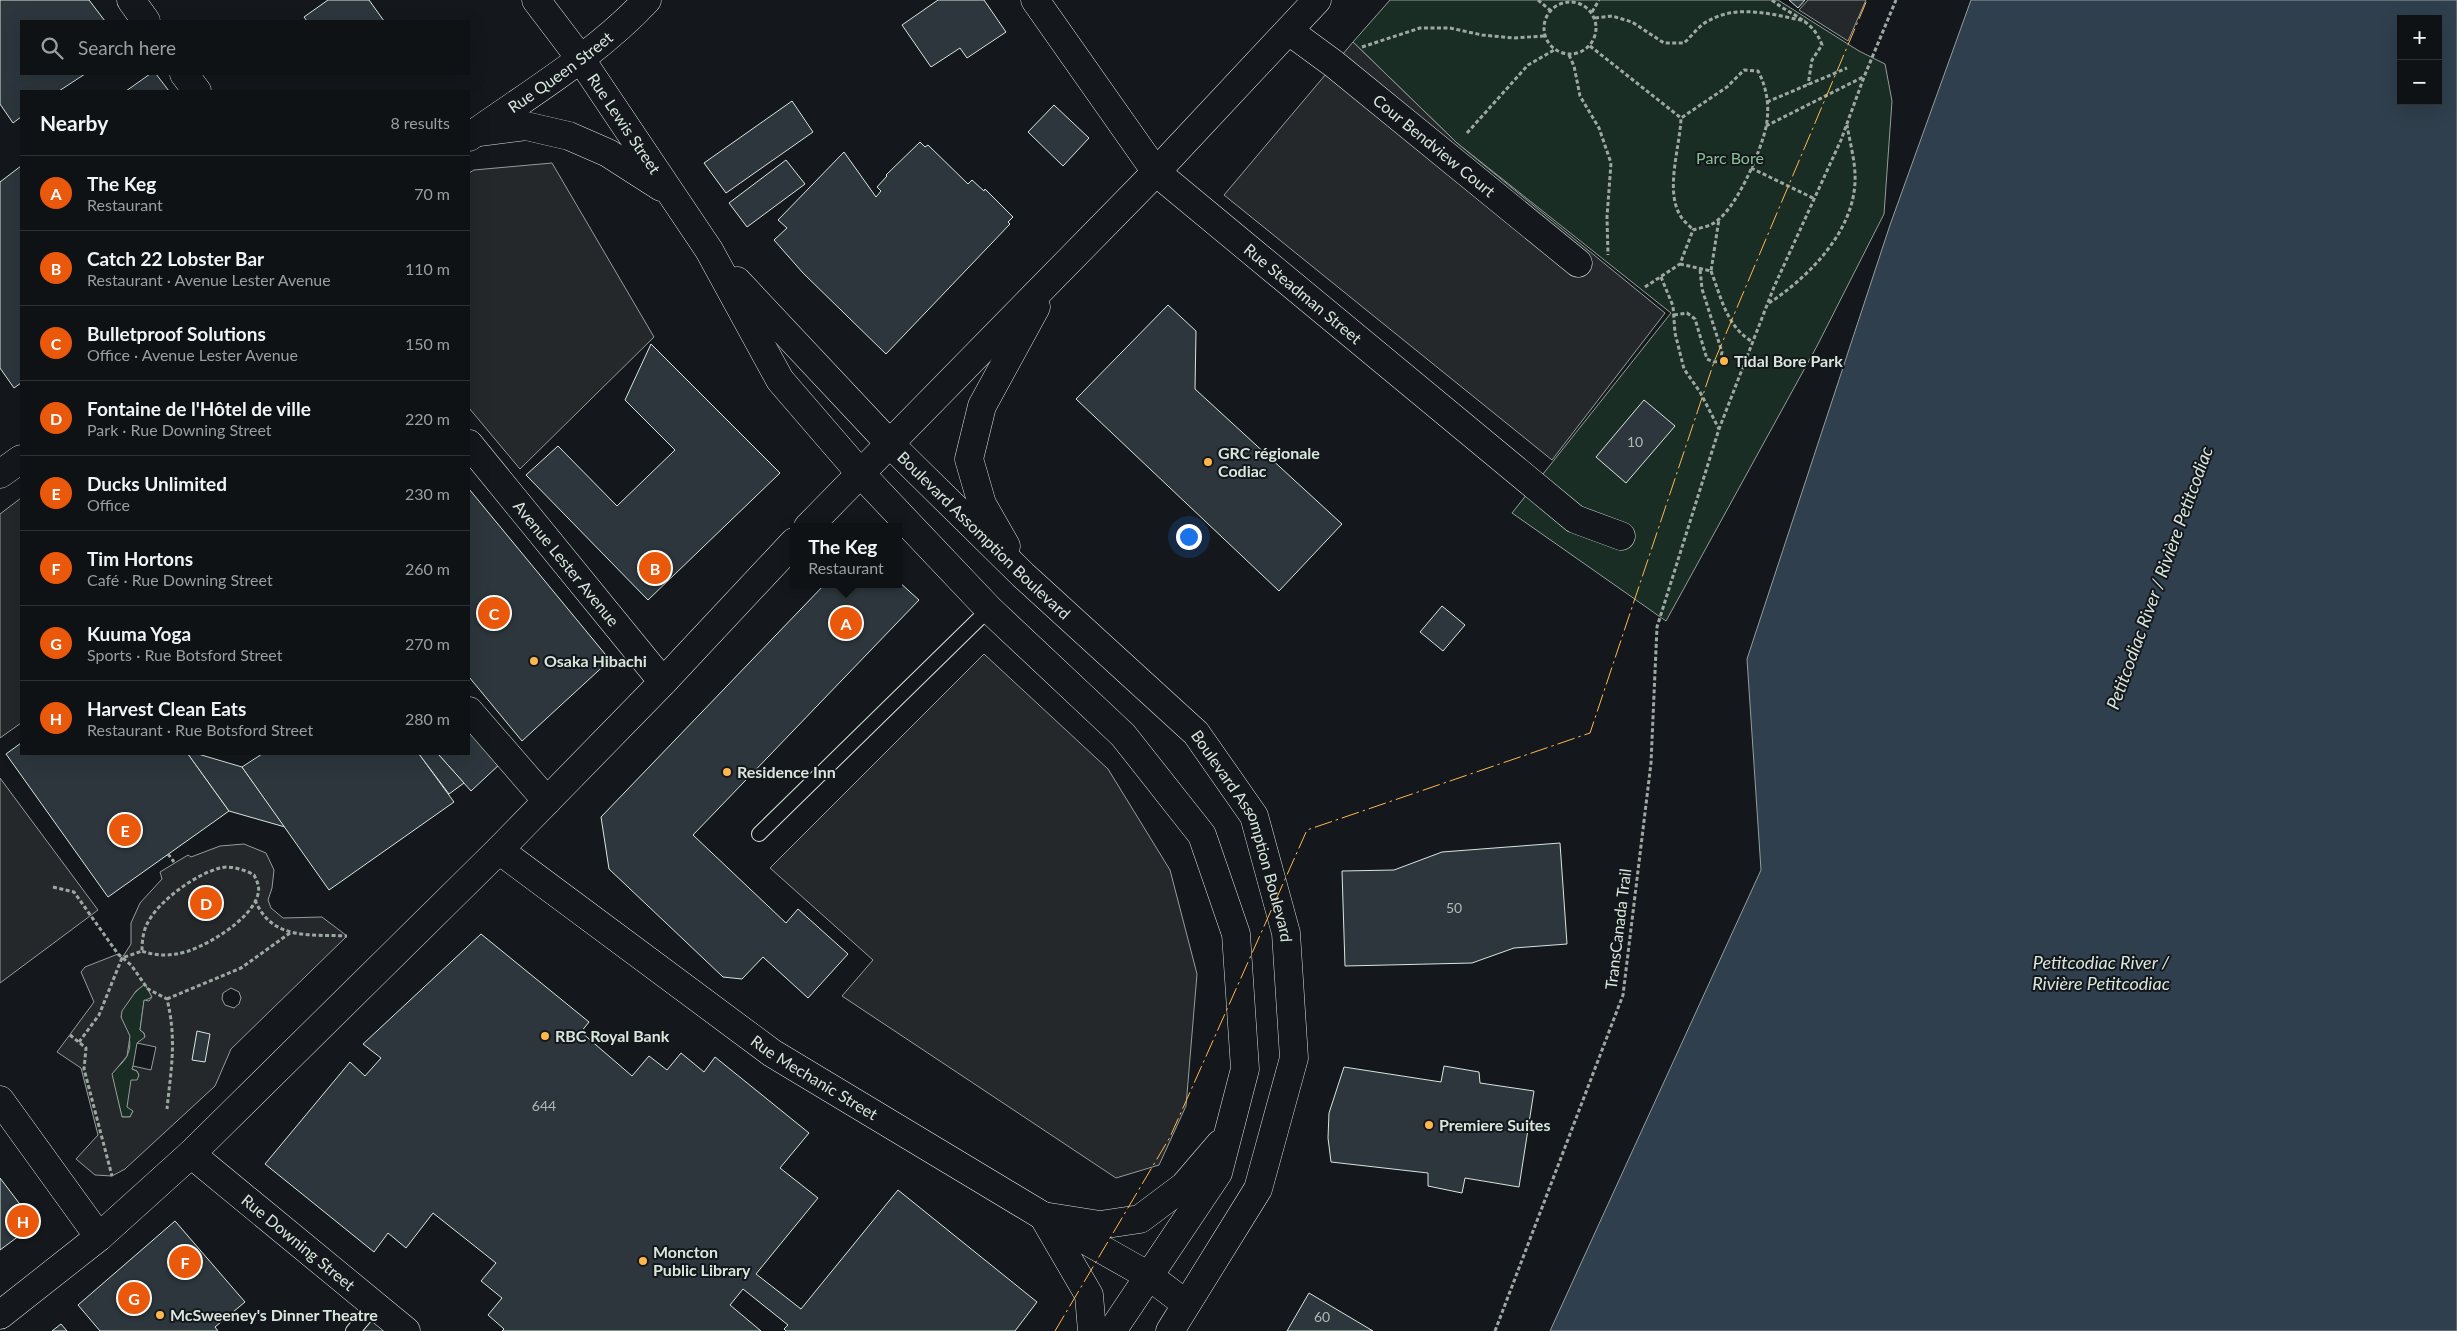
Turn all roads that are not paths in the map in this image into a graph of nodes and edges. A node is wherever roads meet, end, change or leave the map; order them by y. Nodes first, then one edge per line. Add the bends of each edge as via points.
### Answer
1 (130, 0) edge
2 (536, 0) edge
3 (647, 0) edge
4 (1035, 0) edge
5 (1317, 0) edge
6 (145, 20) edge
7 (1289, 31) junction
8 (580, 58) junction
9 (185, 75) edge
10 (196, 90) edge
11 (472, 135) edge
12 (1156, 172) junction
13 (669, 191) junction
14 (709, 250) junction
15 (1578, 263) dead end
16 (1054, 276) junction
17 (890, 444) junction
18 (470, 445) edge
19 (861, 474) junction
20 (812, 523) edge
21 (1621, 536) dead end
22 (790, 546) edge
23 (1022, 575) junction
24 (989, 609) junction
25 (663, 682) junction
26 (470, 711) edge
27 (547, 801) junction
28 (759, 834) dead end
29 (499, 850) junction
30 (0, 1100) edge
31 (1228, 1135) junction
32 (191, 1154) junction
33 (1043, 1216) junction
34 (99, 1237) junction
35 (1149, 1276) junction
36 (1186, 1304) junction
37 (375, 1305) junction
38 (0, 1315) edge
39 (353, 1331) edge
40 (406, 1331) edge
41 (1092, 1331) edge
42 (1112, 1331) edge
43 (1170, 1331) edge

1 - 6 main road
2 - 8 main road, Rue Lewis Street
3 - 8 main road, Rue Queen Street
4 - 12 main road, Rue Steadman Street
5 - 7 main road
7 - 12 main road
7 - 15 main road, Cour Bendview Court
8 - 11 main road, Rue Queen Street
8 - 13 main road, Rue Lewis Street
9 - 10 main road
11 - 13 main road via 526,126 568,136 608,153
12 - 16 main road
12 - 21 main road, Rue Steadman Street via 1574,519
13 - 14 main road, Rue Lewis Street
14 - 17 main road, Rue Lewis Street
14 - 19 main road, Rue Lewis Street via 780,380
16 - 17 main road
16 - 23 main road via 982,406 969,460 982,504
17 - 19 main road
17 - 23 main road, Boulevard Assomption Boulevard
18 - 25 main road, Avenue Lester Avenue
19 - 20 main road
19 - 24 main road, Boulevard Assomption Boulevard
22 - 25 main road
23 - 36 main road, Boulevard Assomption Boulevard via 1196,733 1254,816 1286,933 1294,1058 1258,1189
24 - 28 lane
24 - 31 main road, Boulevard Assomption Boulevard via 1123,735 1202,835 1236,934 1244,1069
25 - 27 main road
26 - 27 main road
27 - 29 main road
29 - 32 main road
29 - 33 main road, Rue Mechanic Street via 772,1053
30 - 34 main road
31 - 33 main road via 1184,1186 1140,1219 1100,1225
31 - 35 main road, Boulevard Assomption Boulevard via 1218,1173
32 - 34 main road
32 - 37 main road, Rue Downing Street
33 - 35 main road, Rue Mechanic Street
33 - 41 main road via 1089,1295
34 - 38 main road
35 - 36 main road, Rue Mechanic Street
35 - 42 main road, Boulevard Assomption Boulevard
36 - 43 main road, Boulevard Assomption Boulevard
37 - 39 lane
37 - 40 main road, Rue Downing Street

